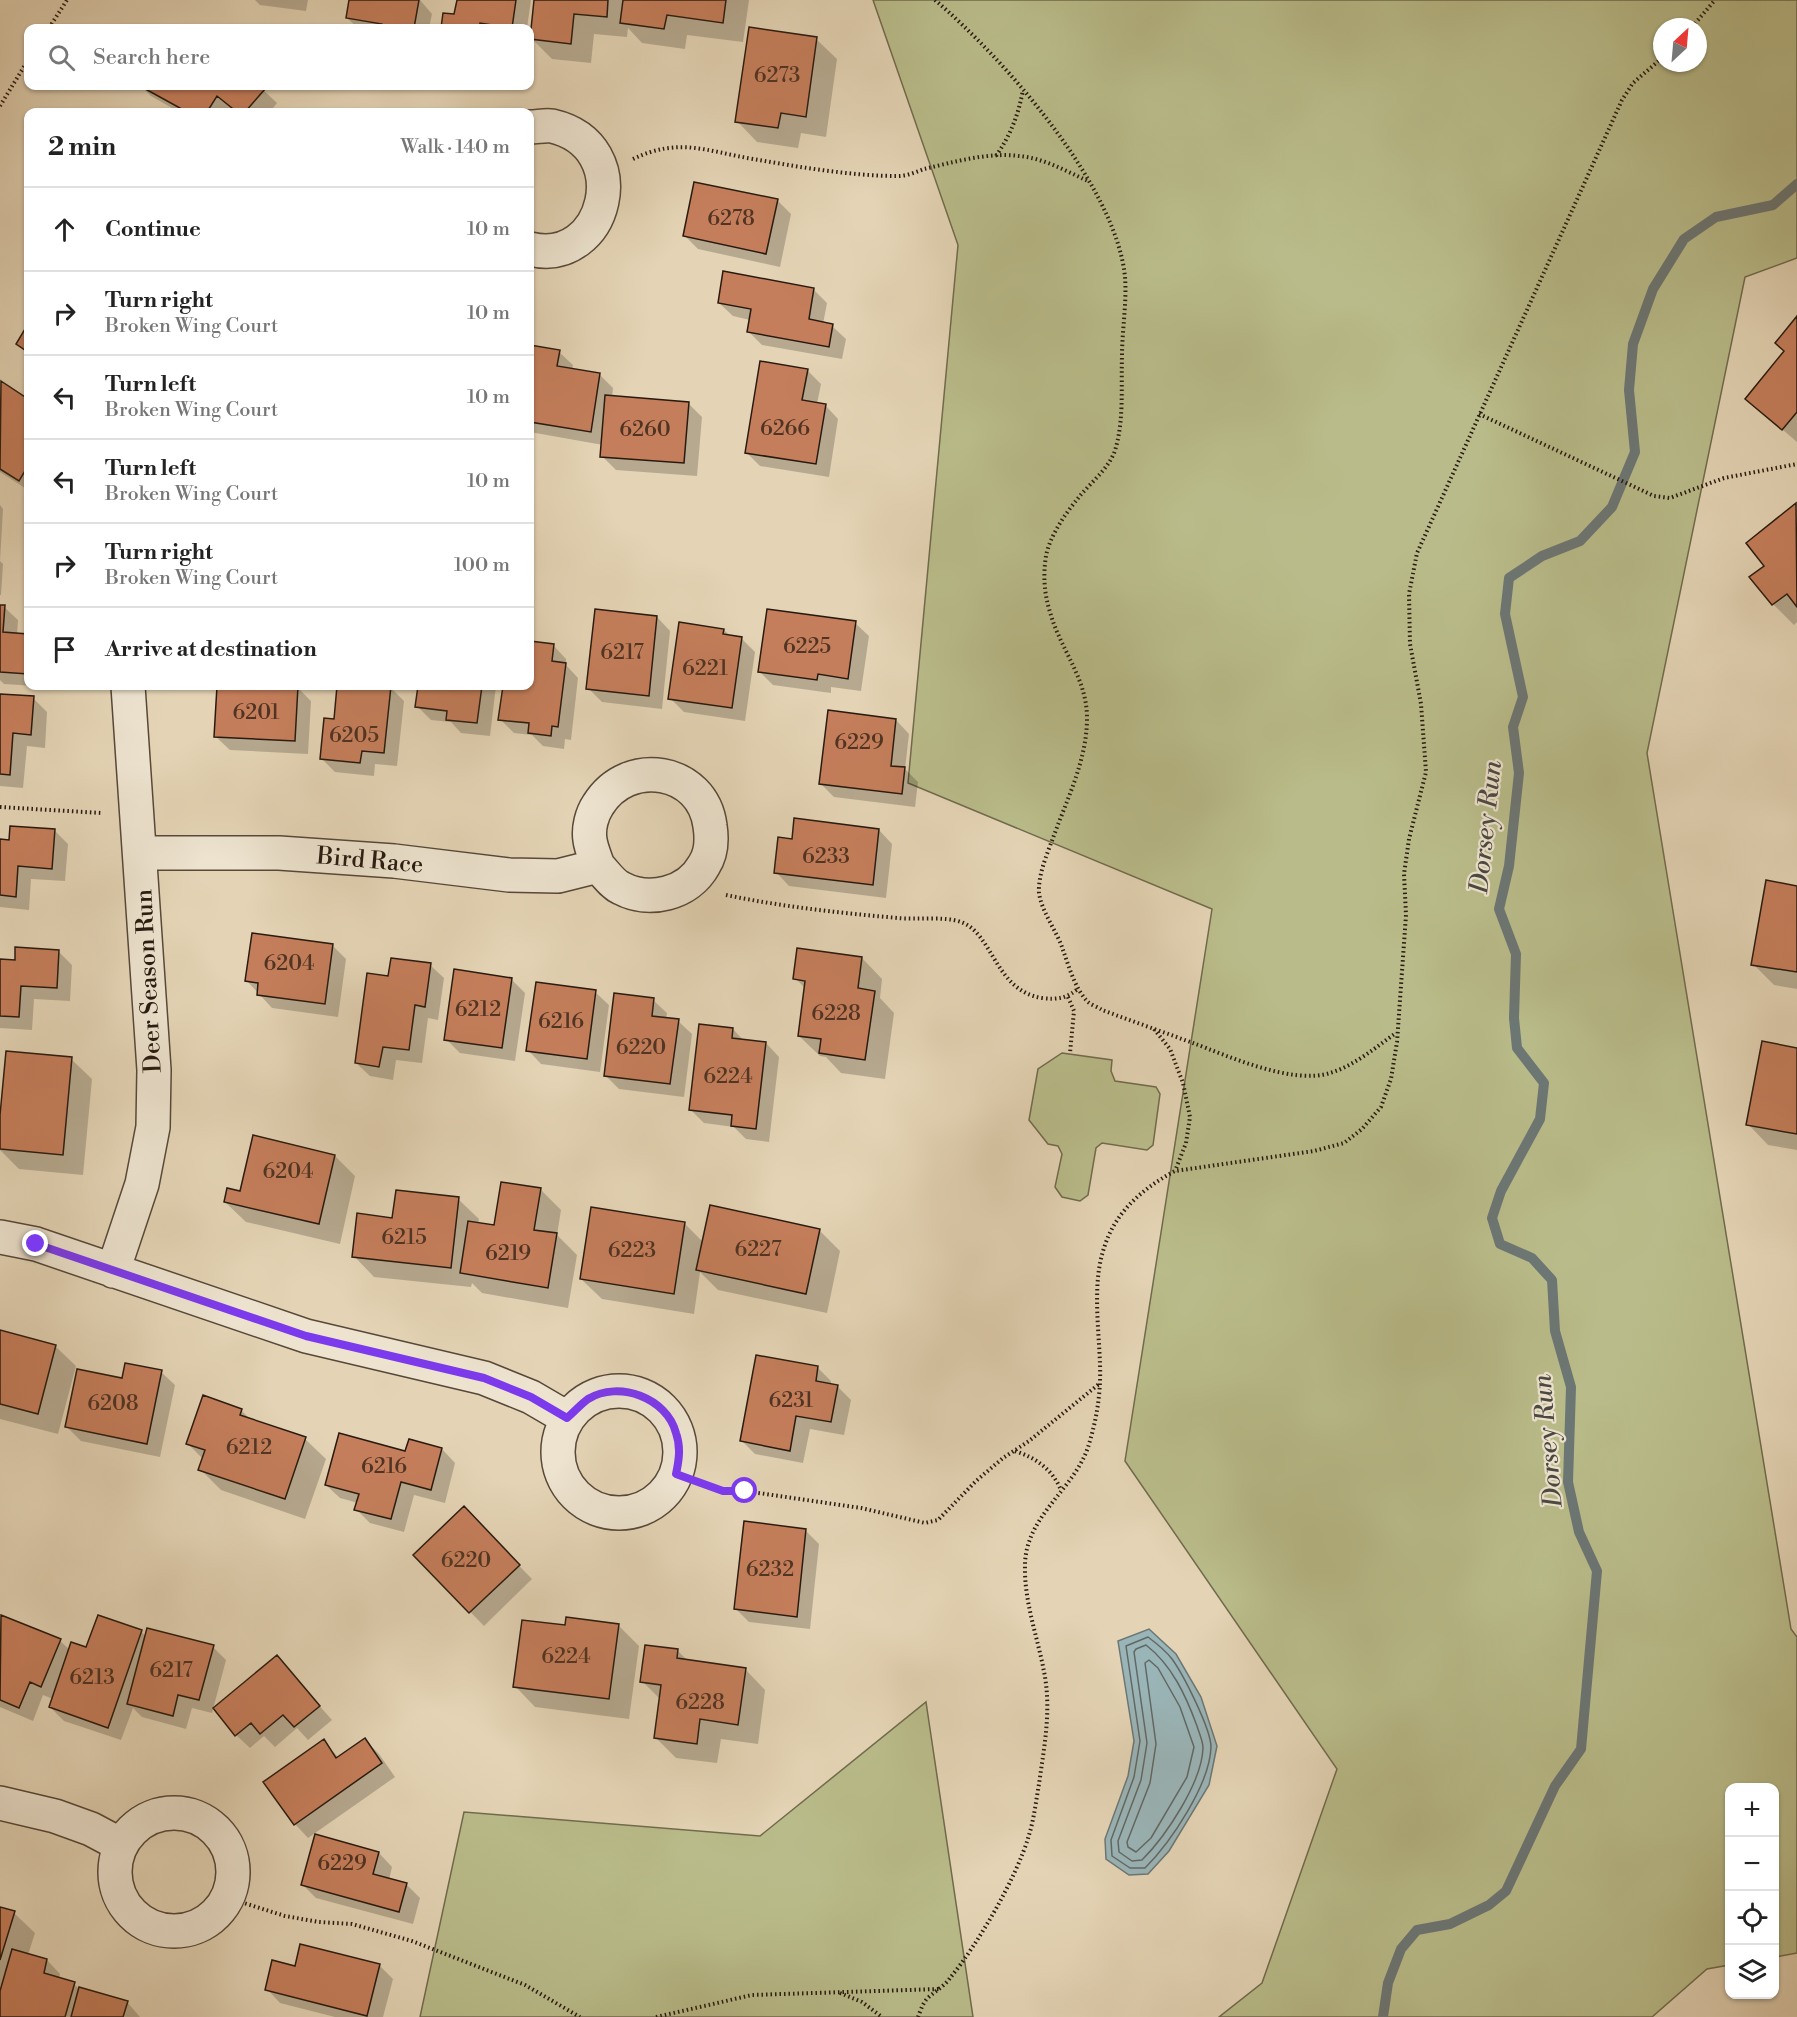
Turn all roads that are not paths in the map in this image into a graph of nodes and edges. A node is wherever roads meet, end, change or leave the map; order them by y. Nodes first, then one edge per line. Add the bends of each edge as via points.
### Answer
1 (534, 127) edge
2 (534, 250) edge
3 (128, 690) edge
4 (140, 853) junction
5 (598, 866) junction
6 (0, 1237) edge
7 (113, 1271) junction
8 (567, 1418) junction
9 (0, 1803) edge
10 (121, 1845) junction

1 - 2 street via 551,126 573,134 592,151 602,169 605,189 598,218 584,236 564,248
3 - 4 street, Deer Season Run
4 - 5 street, Bird Race via 279,853 519,875 558,876
4 - 7 street, Deer Season Run via 154,1070 153,1127 142,1184
5 - 5 street via 619,888 645,896 677,891 692,881 705,864 712,841 709,814 696,793 672,778 645,774 624,779 605,793 593,814 589,838
6 - 7 street via 36,1244
7 - 8 street via 306,1336 484,1378 531,1397
8 - 8 street via 589,1399 612,1391 630,1392 651,1400 668,1416 676,1431 680,1454 668,1489 653,1503 633,1512 610,1513 588,1505 566,1484 558,1464 558,1442
9 - 10 street via 55,1816
10 - 10 street via 136,1826 152,1816 171,1812 191,1815 212,1826 226,1844 233,1879 228,1898 216,1914 198,1926 178,1931 156,1929 136,1917 122,1901 114,1878

